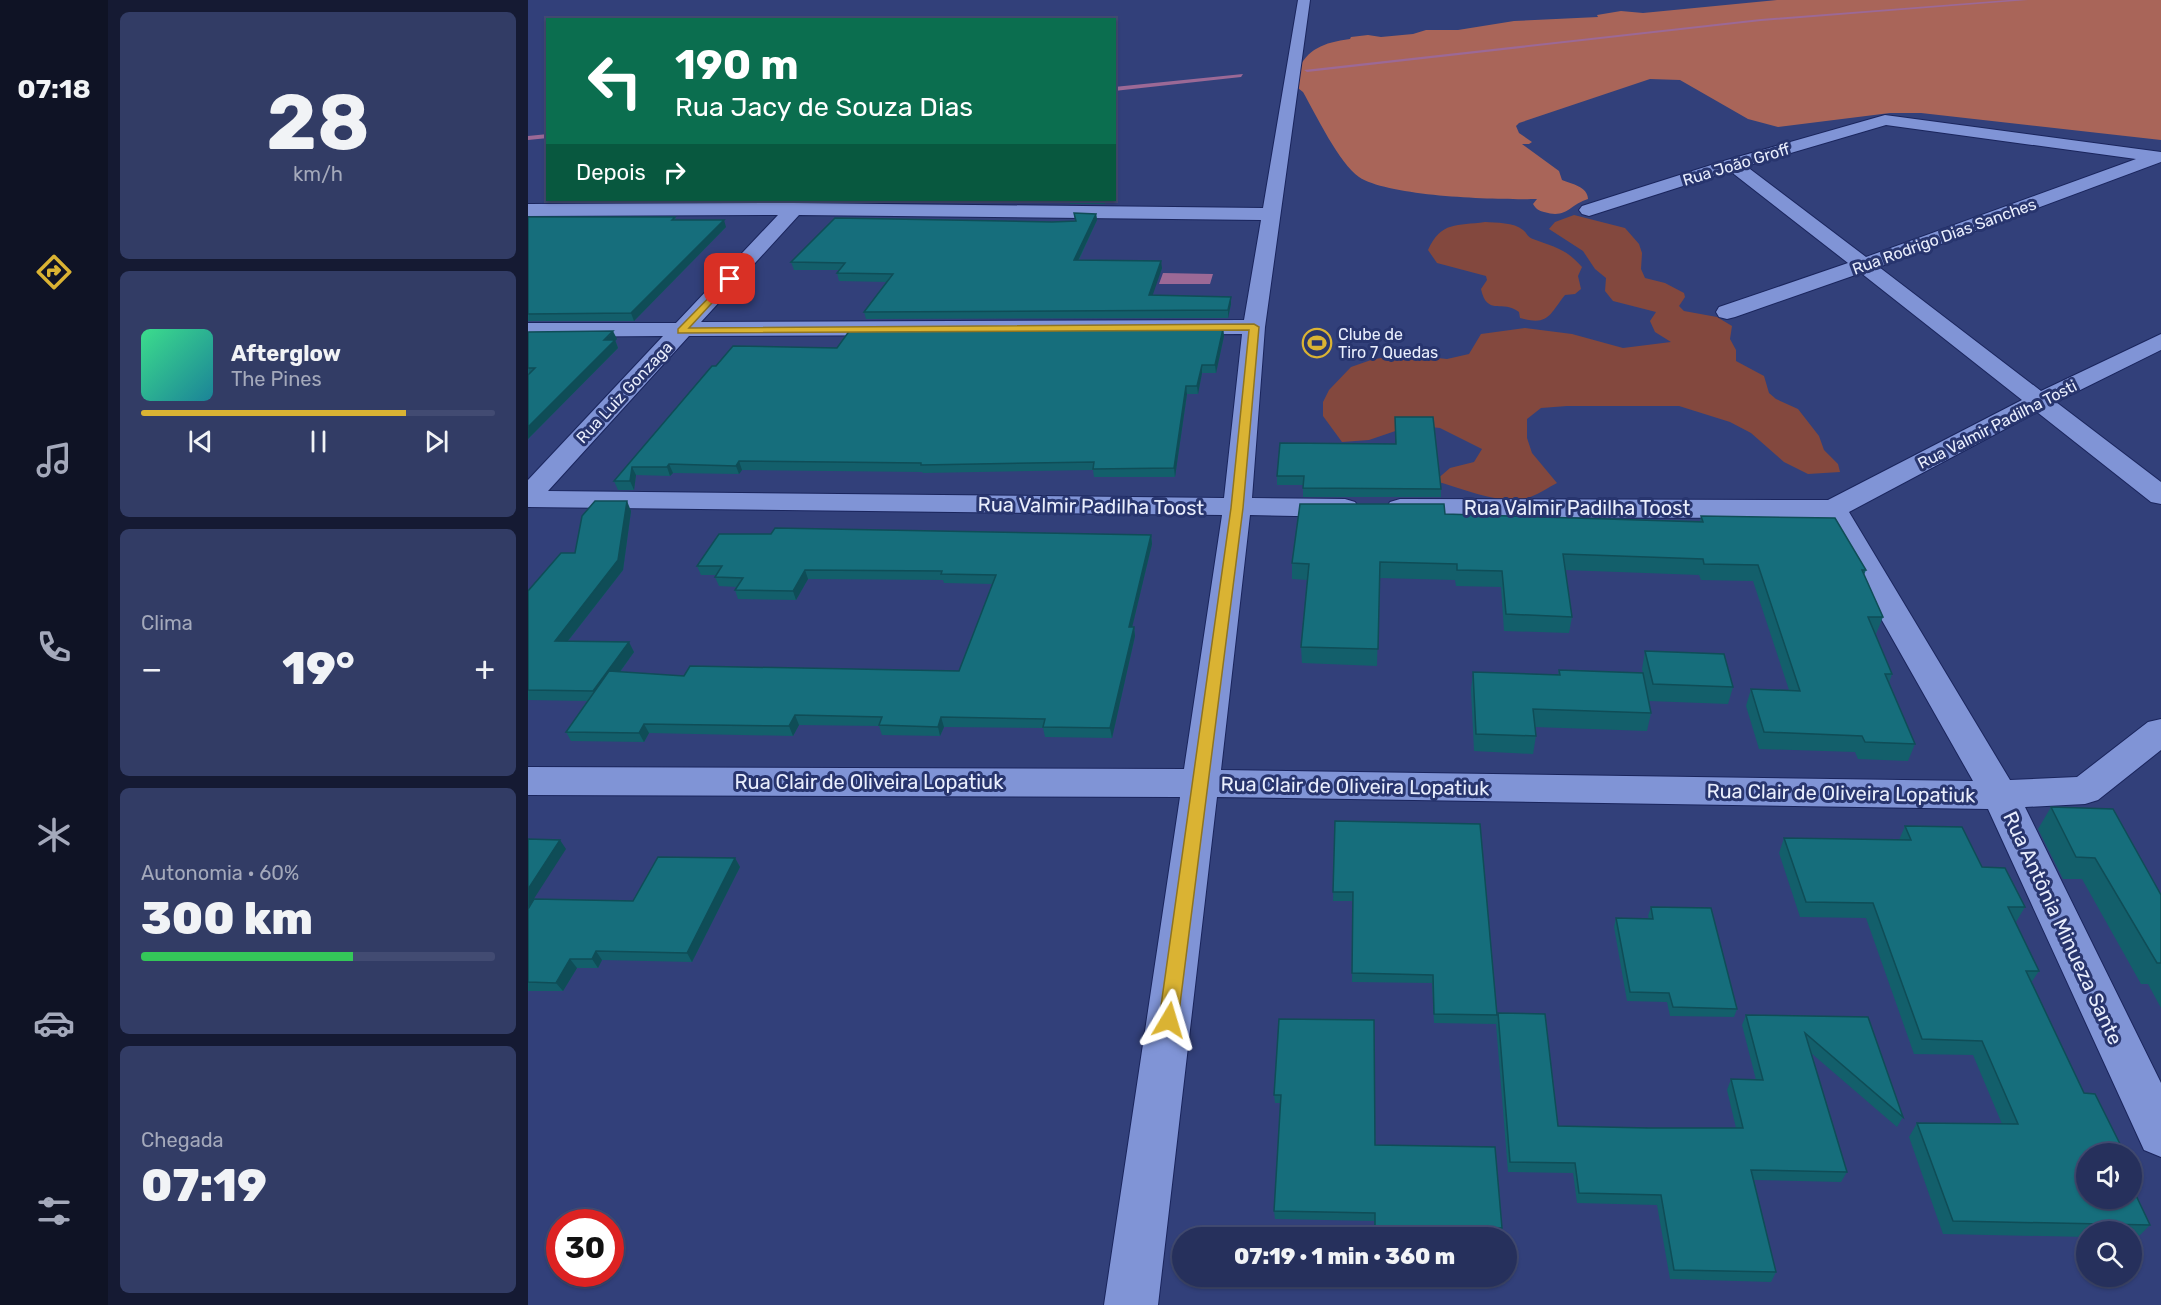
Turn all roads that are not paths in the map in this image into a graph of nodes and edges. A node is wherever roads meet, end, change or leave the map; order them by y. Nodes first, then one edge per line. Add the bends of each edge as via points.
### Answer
1 (1304, 0) edge
2 (2160, 157) edge
3 (1733, 164) junction
4 (794, 209) junction
5 (528, 210) edge
6 (1589, 210) dead end
7 (1273, 214) junction
8 (1864, 265) junction
9 (1727, 312) dead end
10 (1254, 327) junction
11 (528, 330) edge
12 (682, 331) junction
13 (2161, 341) edge
14 (2038, 401) junction
15 (2161, 496) edge
16 (528, 498) edge
17 (1237, 508) junction
18 (1833, 509) junction
19 (2161, 731) edge
20 (528, 781) edge
21 (1200, 783) junction
22 (2000, 795) junction
23 (2161, 1134) edge
24 (1131, 1305) edge

1 - 7 street
2 - 3 street, Rua João Groff via 1885,120
2 - 8 street, Rua Rodrigo Dias Sanches
3 - 6 street, Rua João Groff
3 - 8 street
4 - 5 street
4 - 7 street
4 - 12 street, Rua Luiz Gonzaga
7 - 10 street
8 - 9 street, Rua Rodrigo Dias Sanches
8 - 14 street
10 - 12 street
10 - 17 street
11 - 12 street
12 - 16 street, Rua Luiz Gonzaga
13 - 14 street, Rua Valmir Padilha Tosti
14 - 15 street
14 - 18 street, Rua Valmir Padilha Tosti
16 - 17 street, Rua Valmir Padilha Toost
17 - 18 street, Rua Valmir Padilha Toost
17 - 21 street
18 - 22 street, Rua Antônia Minueza Sante
19 - 22 street, Rua Clair de Oliveira Lopatiuk via 2085,790
20 - 21 street, Rua Clair de Oliveira Lopatiuk
21 - 22 street, Rua Clair de Oliveira Lopatiuk
21 - 24 street
22 - 23 street, Rua Antônia Minueza Sante

